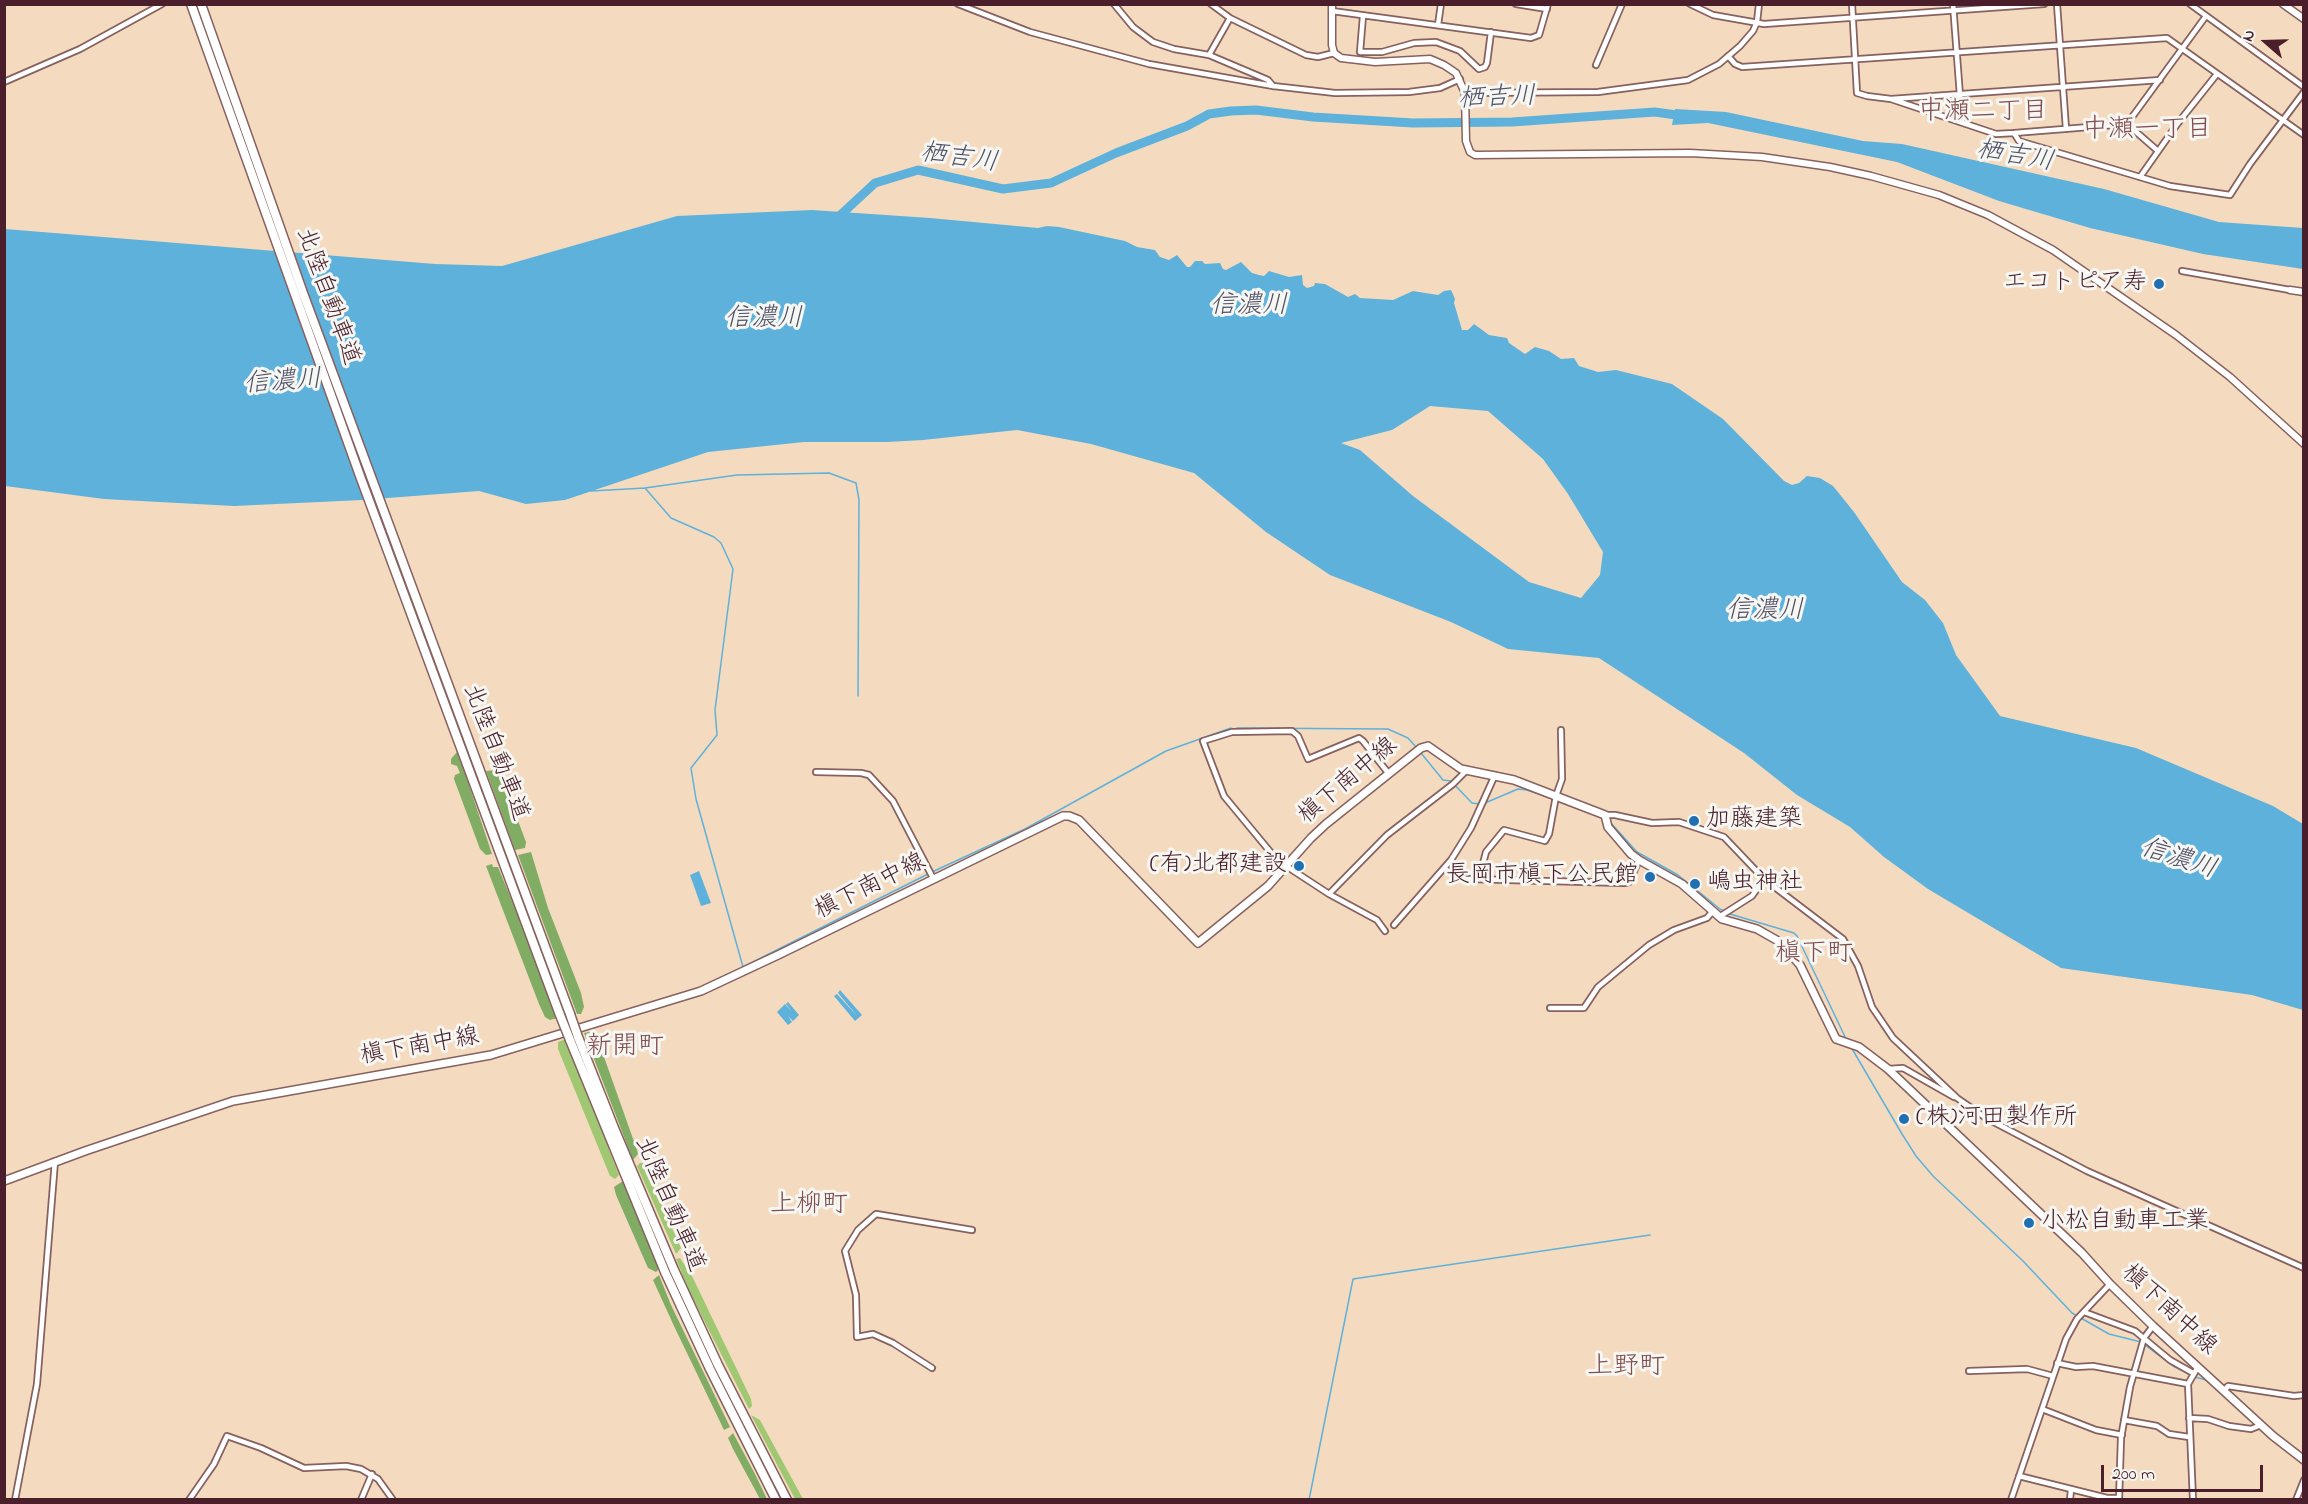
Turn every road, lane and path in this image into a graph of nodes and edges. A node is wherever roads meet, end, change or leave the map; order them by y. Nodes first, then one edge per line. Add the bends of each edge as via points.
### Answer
1 (162, 4) edge
2 (191, 4) edge
3 (201, 4) edge
4 (958, 4) edge
5 (1114, 4) edge
6 (1210, 4) edge
7 (1441, 4) edge
8 (1516, 4) edge
9 (1622, 4) edge
10 (1690, 4) edge
11 (1759, 4) edge
12 (1852, 4) edge
13 (1953, 4) edge
14 (2044, 4) edge
15 (2057, 4) edge
16 (2190, 4) edge
17 (2283, 4) edge
18 (1547, 7) edge
19 (1332, 8) edge
20 (1954, 11) junction
21 (1364, 16) junction
22 (2206, 16) junction
23 (1852, 17) junction
24 (1230, 18) junction
25 (2304, 19) edge
26 (1757, 22) junction
27 (1438, 25) junction
28 (1491, 32) junction
29 (2061, 45) junction
30 (2182, 49) junction
31 (1957, 52) junction
32 (1334, 53) junction
33 (1209, 55) junction
34 (1728, 56) junction
35 (1855, 59) junction
36 (1596, 65) dead end
37 (2217, 74) junction
38 (1460, 79) junction
39 (2160, 80) junction
40 (4, 82) edge
41 (1273, 86) junction
42 (2063, 87) junction
43 (2304, 87) edge
44 (2304, 92) edge
45 (1959, 94) junction
46 (1466, 96) junction
47 (1890, 99) junction
48 (2283, 121) junction
49 (1962, 122) junction
50 (2127, 124) junction
51 (2066, 129) junction
52 (2014, 133) junction
53 (2304, 135) edge
54 (2158, 151) junction
55 (2140, 177) junction
56 (2182, 271) dead end
57 (2290, 290) joint
58 (2304, 292) edge
59 (2304, 444) edge
60 (1561, 730) dead end
61 (467, 750) junction
62 (1467, 770) junction
63 (816, 772) dead end
64 (1389, 774) junction
65 (1495, 775) junction
66 (1556, 796) junction
67 (1605, 815) junction
68 (1639, 860) junction
69 (1286, 867) junction
70 (1445, 869) junction
71 (933, 878) junction
72 (1479, 879) junction
73 (1764, 879) junction
74 (1329, 894) junction
75 (1715, 915) junction
76 (1394, 925) dead end
77 (1385, 931) dead end
78 (1551, 1008) dead end
79 (574, 1038) junction
80 (1888, 1069) junction
81 (1957, 1098) junction
82 (55, 1161) junction
83 (4, 1181) edge
84 (972, 1230) dead end
85 (2304, 1268) edge
86 (2110, 1284) junction
87 (2084, 1312) junction
88 (2153, 1326) junction
89 (2144, 1338) junction
90 (2057, 1363) junction
91 (932, 1368) dead end
92 (2196, 1370) junction
93 (1969, 1371) dead end
94 (2132, 1375) junction
95 (2053, 1376) junction
96 (2188, 1384) junction
97 (2224, 1391) junction
98 (2304, 1395) edge
99 (2042, 1409) junction
100 (2189, 1418) junction
101 (2124, 1420) junction
102 (2261, 1425) junction
103 (2122, 1435) junction
104 (2189, 1437) junction
105 (2304, 1460) edge
106 (372, 1474) junction
107 (2019, 1476) junction
108 (2304, 1480) edge
109 (2071, 1489) junction
110 (2119, 1499) edge
111 (15, 1500) edge
112 (189, 1500) edge
113 (361, 1500) edge
114 (393, 1500) edge
115 (776, 1500) edge
116 (787, 1500) edge
117 (2011, 1500) edge
118 (2070, 1500) edge
119 (2193, 1500) edge
120 (2296, 1500) edge

1 - 40 street via 80,49
2 - 61 highway, 北陸自動車道 via 356,465
3 - 61 highway, 北陸自動車道
4 - 41 street via 1030,32 1149,64
5 - 33 street via 1133,27 1153,42
6 - 24 street
7 - 27 street
8 - 18 street
9 - 36 street
10 - 26 street via 1713,15
11 - 26 street
12 - 23 street
13 - 20 street
14 - 20 street
15 - 29 street
16 - 22 street
17 - 25 street
18 - 28 street via 1536,38
19 - 21 street
19 - 32 street via 1330,34
20 - 23 street
20 - 31 street
21 - 27 street
21 - 28 street via 1360,52 1436,42 1460,51 1479,69 1487,63
22 - 30 street
22 - 43 street
23 - 26 street
23 - 35 street
24 - 32 street via 1306,55
24 - 33 street
26 - 34 street
27 - 28 street
29 - 30 street via 2163,38
29 - 31 street
29 - 42 street
30 - 37 street
30 - 39 street
31 - 35 street
31 - 45 street
32 - 38 street via 1341,58 1368,62 1436,61
33 - 41 street via 1268,80
34 - 35 street via 1742,67
34 - 46 street via 1688,80 1657,85 1598,92
35 - 47 street via 1857,93
37 - 48 street
37 - 54 street
38 - 41 street via 1440,88 1415,92 1335,93
38 - 46 street
39 - 42 street
39 - 50 street
42 - 45 street
42 - 51 street
44 - 48 street
45 - 47 street
45 - 49 street
46 - 59 street via 1466,141 1475,155 1666,153 1762,157 1830,167 1939,195 1988,215 2030,236 2176,334
47 - 49 street
48 - 53 street
48 - 55 street via 2230,195 2186,190
49 - 52 street via 1996,134
50 - 51 street
50 - 54 street
51 - 52 street
52 - 55 street via 2019,141
54 - 55 street
56 - 57 street
57 - 58 street
60 - 66 street via 1563,774
61 - 79 highway, 北陸自動車道, bridge via 570,1014
61 - 79 highway, 北陸自動車道, bridge via 560,1015
62 - 64 main road, 槇下南中線 via 1425,746
62 - 65 main road, 槇下南中線
62 - 74 street via 1387,835
63 - 71 street via 861,772 877,782 893,801
64 - 69 main road, 槇下南中線 via 1326,824
64 - 69 street via 1359,738 1308,759 1292,731 1232,732 1203,741 1229,805
65 - 66 main road, 槇下南中線
65 - 70 street via 1471,828
66 - 67 main road, 槇下南中線
66 - 72 street via 1545,841 1504,830 1486,852
67 - 68 main road, 槇下南中線 via 1608,827
67 - 73 street via 1652,823 1679,822 1720,835
68 - 72 street via 1629,882 1624,883
68 - 75 main road, 槇下南中線 via 1682,884
69 - 71 main road, 槇下南中線 via 1261,893 1198,943 1079,820 1069,816 1056,818
69 - 74 street
70 - 72 street via 1462,879
70 - 76 street
71 - 82 main road, 槇下南中線 via 717,984 656,1006 491,1055 233,1101
73 - 75 street via 1752,896
73 - 81 street via 1843,939 1883,1025
74 - 77 street via 1377,920
75 - 78 street via 1674,930 1649,945 1598,987 1584,1008
75 - 80 main road, 槇下南中線 via 1757,929 1788,949 1813,987 1836,1040 1859,1047
79 - 115 highway, 北陸自動車道 via 613,1151 669,1282
79 - 116 highway, 北陸自動車道 via 674,1270
80 - 81 street via 1899,1066
80 - 86 main road, 槇下南中線
81 - 85 street via 1997,1125 2065,1160
82 - 83 main road, 槇下南中線
82 - 111 street via 37,1384
84 - 91 street via 876,1214 858,1230 845,1251 856,1295 857,1337 873,1334
86 - 87 street
86 - 88 main road, 槇下南中線
87 - 89 street via 2132,1329
87 - 90 street via 2069,1332
88 - 89 street
88 - 92 main road, 槇下南中線
89 - 92 street via 2170,1360
89 - 94 street
90 - 94 street
90 - 95 street
92 - 96 street
92 - 97 main road, 槇下南中線
93 - 95 street via 2027,1369
94 - 96 street
94 - 101 street
95 - 99 street
96 - 100 street
97 - 98 street via 2229,1386
97 - 102 main road, 槇下南中線
99 - 103 street via 2096,1430
99 - 107 street
100 - 102 street via 2251,1429
100 - 104 street
101 - 103 street
101 - 104 street
102 - 105 main road, 槇下南中線
103 - 110 street
104 - 119 street
106 - 112 street via 346,1466 304,1468 227,1436 214,1464
106 - 113 street
106 - 114 street
107 - 109 street
107 - 117 street
108 - 120 street
109 - 110 street
109 - 118 street

